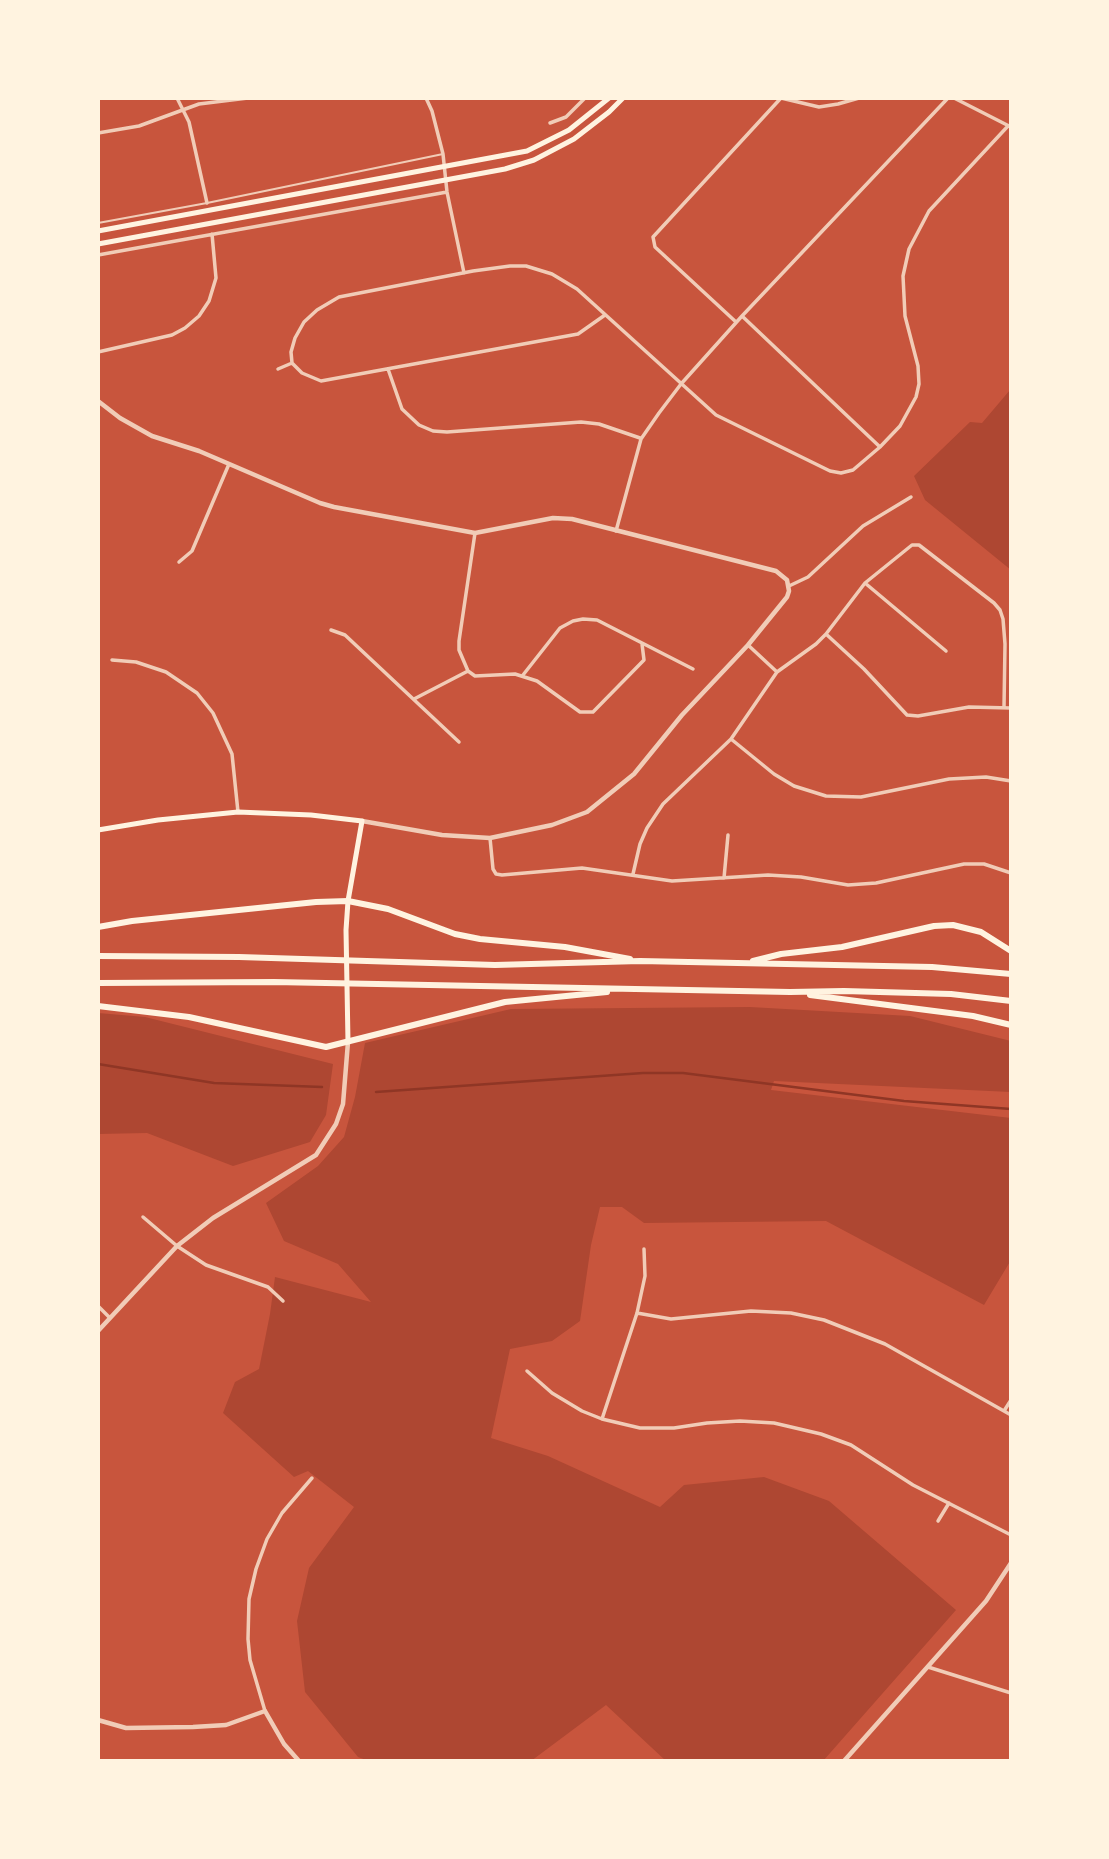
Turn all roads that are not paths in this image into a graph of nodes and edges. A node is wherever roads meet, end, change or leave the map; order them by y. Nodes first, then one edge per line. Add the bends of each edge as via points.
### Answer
1 (177, 98) edge
2 (248, 98) edge
3 (426, 98) edge
4 (585, 98) edge
5 (609, 98) edge
6 (624, 98) edge
7 (781, 98) edge
8 (859, 98) edge
9 (948, 98) edge
10 (954, 98) edge
11 (181, 109) junction
12 (550, 123) dead end
13 (1009, 126) edge
14 (98, 133) edge
15 (443, 154) junction
16 (445, 166) junction
17 (447, 180) junction
18 (447, 192) junction
19 (207, 203) junction
20 (98, 223) edge
21 (98, 231) edge
22 (212, 234) junction
23 (98, 244) edge
24 (98, 255) edge
25 (464, 273) junction
26 (605, 315) junction
27 (741, 316) junction
28 (736, 322) junction
29 (98, 352) edge
30 (292, 363) junction
31 (278, 369) dead end
32 (388, 369) junction
33 (681, 384) junction
34 (98, 401) edge
35 (641, 439) junction
36 (880, 447) junction
37 (229, 464) junction
38 (911, 497) dead end
39 (616, 531) junction
40 (475, 533) junction
41 (178, 562) dead end
42 (865, 583) junction
43 (789, 586) junction
44 (331, 630) dead end
45 (826, 634) junction
46 (642, 644) junction
47 (1005, 644) junction
48 (1011, 644) edge
49 (748, 645) junction
50 (946, 651) dead end
51 (112, 660) dead end
52 (693, 669) dead end
53 (468, 671) junction
54 (776, 672) junction
55 (523, 675) junction
56 (414, 699) junction
57 (1004, 708) junction
58 (1011, 708) edge
59 (731, 739) junction
60 (459, 742) dead end
61 (1011, 781) edge
62 (238, 812) junction
63 (362, 821) junction
64 (98, 830) edge
65 (728, 835) dead end
66 (490, 838) junction
67 (1011, 873) edge
68 (633, 874) junction
69 (724, 878) junction
70 (348, 901) junction
71 (98, 927) edge
72 (1011, 951) edge
73 (98, 956) edge
74 (640, 961) junction
75 (743, 963) junction
76 (1011, 974) edge
77 (98, 983) edge
78 (638, 989) junction
79 (790, 992) junction
80 (1011, 1001) edge
81 (98, 1006) edge
82 (1011, 1025) edge
83 (348, 1042) junction
84 (143, 1217) dead end
85 (177, 1246) junction
86 (644, 1249) dead end
87 (283, 1301) dead end
88 (98, 1306) edge
89 (637, 1313) junction
90 (109, 1317) junction
91 (98, 1331) edge
92 (527, 1371) dead end
93 (1011, 1399) edge
94 (1004, 1411) junction
95 (1011, 1415) edge
96 (602, 1419) junction
97 (312, 1478) dead end
98 (949, 1503) junction
99 (938, 1521) dead end
100 (1011, 1535) edge
101 (1011, 1563) edge
102 (928, 1667) junction
103 (1011, 1693) edge
104 (265, 1711) junction
105 (98, 1720) edge
106 (299, 1761) edge
107 (844, 1761) edge

1 - 11 street
2 - 11 street
3 - 15 street
4 - 12 street via 566,117
5 - 16 main road via 569,130 527,151
6 - 17 main road via 574,139 534,160
7 - 8 street via 818,107
7 - 28 street via 653,237 655,247
9 - 27 street
10 - 13 street
11 - 14 street via 139,125
11 - 19 street via 189,121
13 - 36 street via 929,211 909,249 903,276 905,316 919,384 900,426
15 - 16 street
15 - 19 lane
16 - 17 street
16 - 21 main road
17 - 18 street
17 - 23 main road
18 - 22 street
18 - 25 street
19 - 20 lane
22 - 24 street
22 - 29 street via 216,278 199,316 172,335
25 - 26 street via 510,266 543,271 575,287
25 - 30 street via 339,297 304,322 295,338
26 - 32 street via 578,334
26 - 33 street
27 - 28 street
27 - 36 street
28 - 33 street
30 - 31 street
30 - 32 street via 321,381
32 - 35 street via 402,409 412,421 433,431 581,422
33 - 35 street
33 - 36 street via 716,415 830,471 853,470
34 - 37 street via 137,429
35 - 39 street
37 - 40 street via 320,503
37 - 41 street via 192,551
38 - 43 street via 863,526 807,577
39 - 40 street via 553,518
39 - 43 street via 776,571
40 - 53 street via 459,641
42 - 45 street
42 - 47 street via 912,545 919,545 994,603 1003,619
42 - 50 street
43 - 49 street via 787,597
44 - 56 street via 345,635
45 - 54 street
45 - 57 street via 907,715 978,706
46 - 52 street
46 - 55 street via 597,620 583,619 559,628
46 - 55 street via 644,660 593,712 580,712
47 - 48 street
47 - 57 street
49 - 54 street
49 - 66 street via 634,774 597,806 552,825
51 - 62 street via 166,672 197,693 213,713 232,754
53 - 55 street via 475,676
53 - 56 street
54 - 59 street
56 - 60 street
57 - 58 street
59 - 61 street via 774,774 826,796 861,797 949,779
59 - 68 street via 654,815
62 - 63 main road
62 - 64 main road
63 - 66 street
63 - 70 main road
65 - 69 street
66 - 68 street via 496,874 564,868
67 - 69 street via 984,863 848,885 802,877
68 - 69 street via 672,881
70 - 71 highway
70 - 74 highway via 388,909 455,934
70 - 83 main road
72 - 75 highway via 981,932 953,925
73 - 74 highway via 495,965
74 - 75 highway
75 - 76 highway via 932,967
77 - 78 highway
78 - 79 highway
78 - 83 highway via 505,1002
79 - 80 highway via 951,994
79 - 82 highway
81 - 83 highway via 189,1017 326,1047
83 - 85 street via 343,1104 316,1155 213,1218
84 - 85 street
85 - 87 street via 206,1265 268,1287
85 - 90 street
86 - 89 street via 645,1276
88 - 90 street
89 - 94 street via 671,1319 751,1311 824,1320 886,1344
89 - 96 street
90 - 91 street
92 - 96 street via 552,1394
93 - 94 street
94 - 95 street
96 - 98 street via 640,1428 740,1421 805,1429 851,1445
97 - 104 street via 267,1539 249,1599 250,1660
98 - 99 street
98 - 100 street
101 - 102 street via 986,1601
102 - 103 street
102 - 107 street
104 - 105 street via 226,1725 193,1727 121,1728
104 - 106 street

